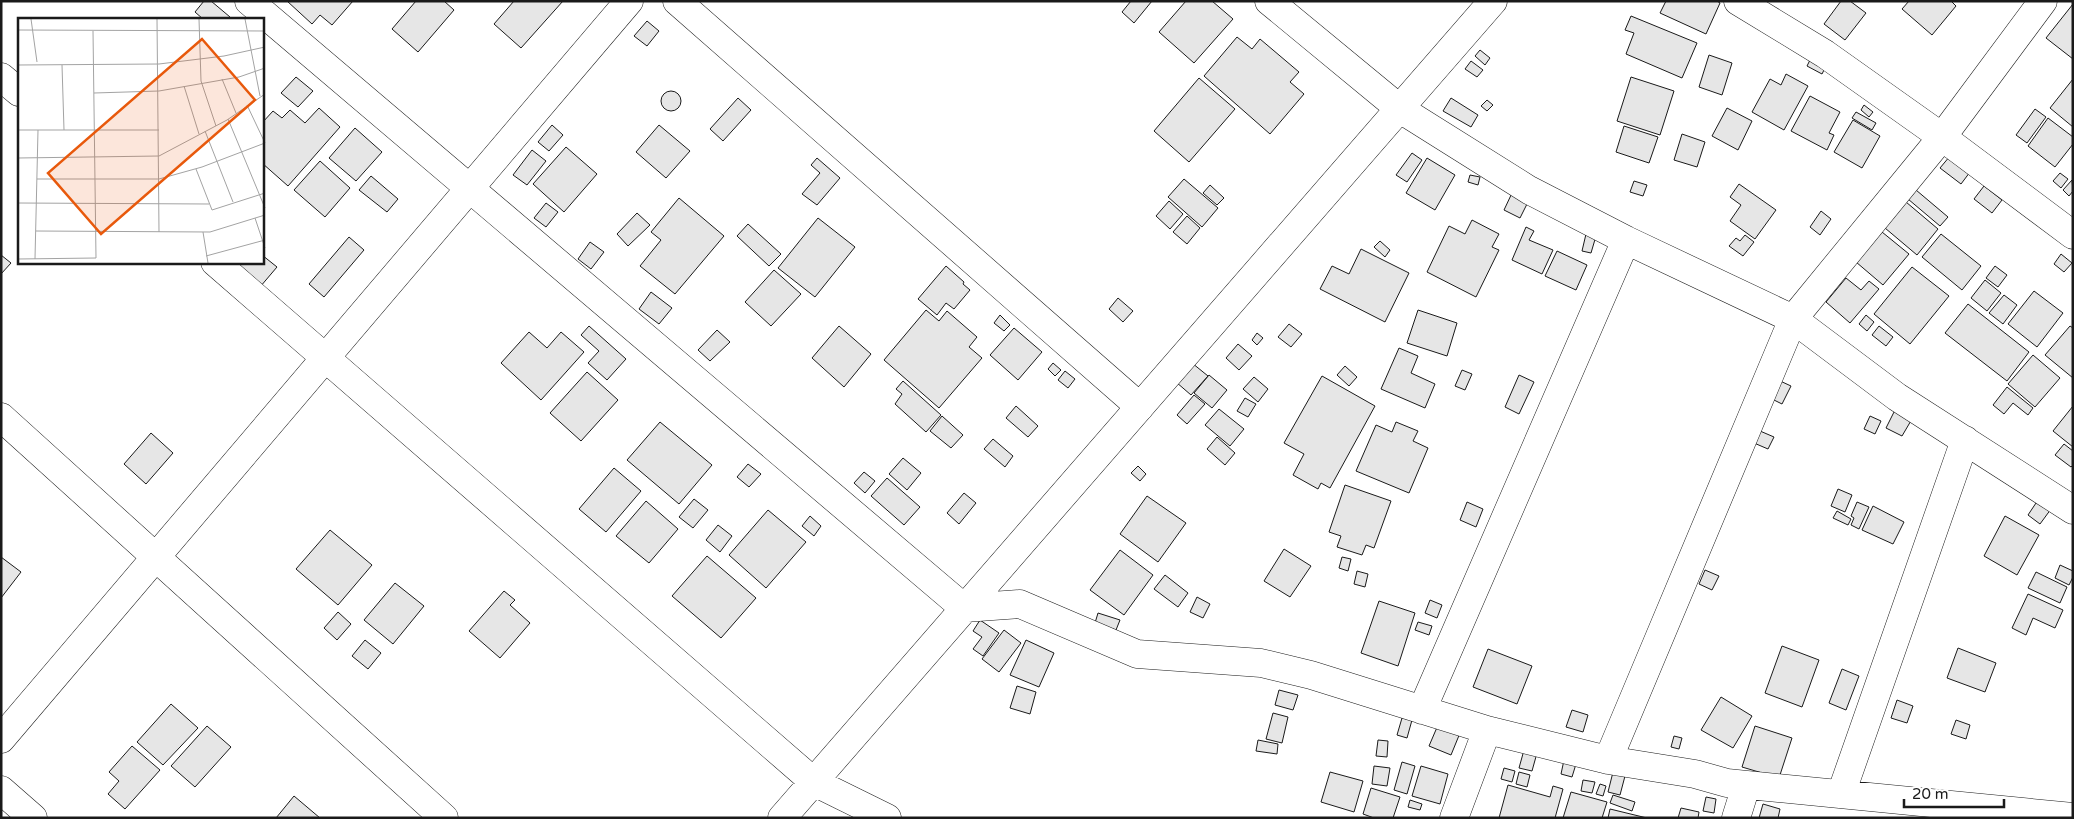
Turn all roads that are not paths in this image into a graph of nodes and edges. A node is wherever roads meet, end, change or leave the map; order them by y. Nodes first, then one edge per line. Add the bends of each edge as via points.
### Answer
1 (248, 1) edge
2 (629, 1) edge
3 (677, 1) edge
4 (1269, 1) edge
5 (1493, 1) edge
6 (1738, 1) edge
7 (2042, 1) edge
8 (1, 77) edge
9 (18, 91) edge
10 (1400, 109) junction
11 (1942, 137) junction
12 (469, 188) junction
13 (2073, 235) edge
14 (1626, 240) junction
15 (217, 264) edge
16 (1793, 319) junction
17 (325, 358) junction
18 (1140, 407) junction
19 (1, 417) edge
20 (1965, 440) junction
21 (2073, 510) edge
22 (154, 557) junction
23 (964, 608) junction
24 (1422, 710) junction
25 (1487, 730) junction
26 (1, 739) edge
27 (1608, 760) junction
28 (814, 782) junction
29 (1746, 786) junction
30 (1, 790) edge
31 (1841, 794) junction
32 (1977, 812) edge
33 (2073, 817) edge
34 (33, 818) edge
35 (444, 818) edge
36 (782, 818) edge
37 (887, 818) edge
38 (1454, 818) edge
39 (1736, 818) edge

1 - 12 street
2 - 12 street
3 - 18 street
4 - 10 street
5 - 10 street
6 - 11 street via 1825,54
7 - 11 street
8 - 9 street
10 - 14 street via 1529,190
10 - 18 street
11 - 13 street
11 - 16 street
12 - 17 street
12 - 23 street
14 - 16 street
14 - 24 street
15 - 17 street
16 - 20 street via 1897,397
16 - 27 street
17 - 22 street
17 - 28 street
18 - 23 street
19 - 22 street
20 - 21 street
20 - 31 street
22 - 26 street
22 - 35 street
23 - 24 street via 1020,604 1136,654 1261,663
23 - 28 street
24 - 25 street
25 - 27 street
25 - 38 street
27 - 29 street
28 - 36 street
28 - 37 street
29 - 31 street
29 - 39 street
30 - 34 street
31 - 32 street
32 - 33 street

